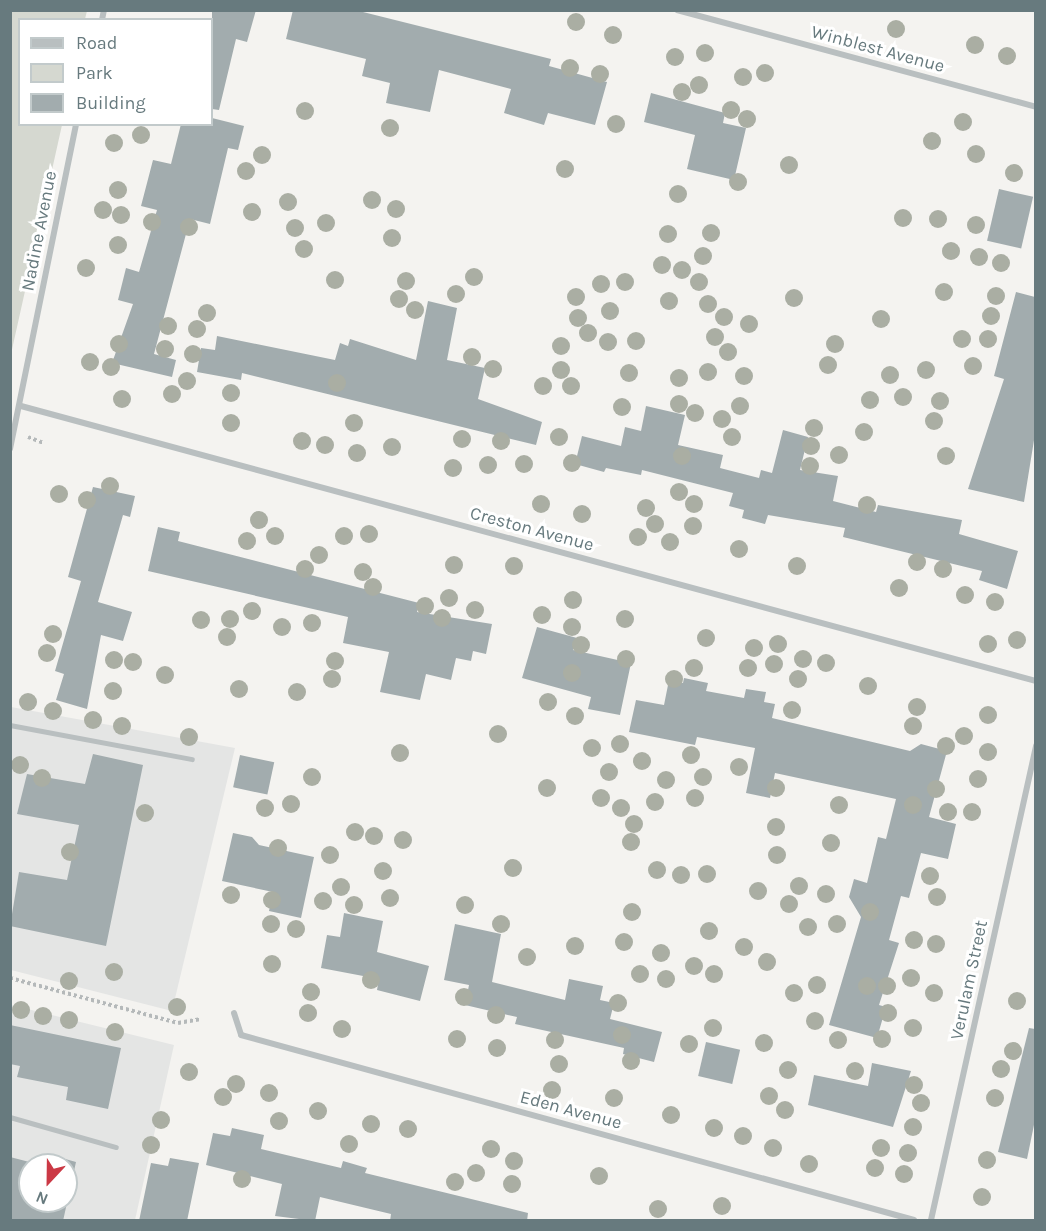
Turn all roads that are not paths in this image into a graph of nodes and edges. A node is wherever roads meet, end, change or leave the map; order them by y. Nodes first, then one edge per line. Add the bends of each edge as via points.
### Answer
1 (677, 10) edge
2 (1035, 106) edge
3 (76, 126) edge
4 (21, 406) junction
5 (10, 449) edge
6 (1035, 681) edge
7 (10, 725) edge
8 (1035, 745) edge
9 (192, 759) dead end
10 (234, 1014) dead end
11 (10, 1117) edge
12 (117, 1148) dead end
13 (914, 1221) edge
14 (932, 1221) edge

1 - 2 street, Winblest Avenue
3 - 4 street, Nadine Avenue
4 - 5 street, Nadine Avenue
4 - 6 street, Creston Avenue
7 - 9 lane
8 - 14 street, Verulam Street
10 - 13 street, Eden Avenue via 241,1035
11 - 12 lane

